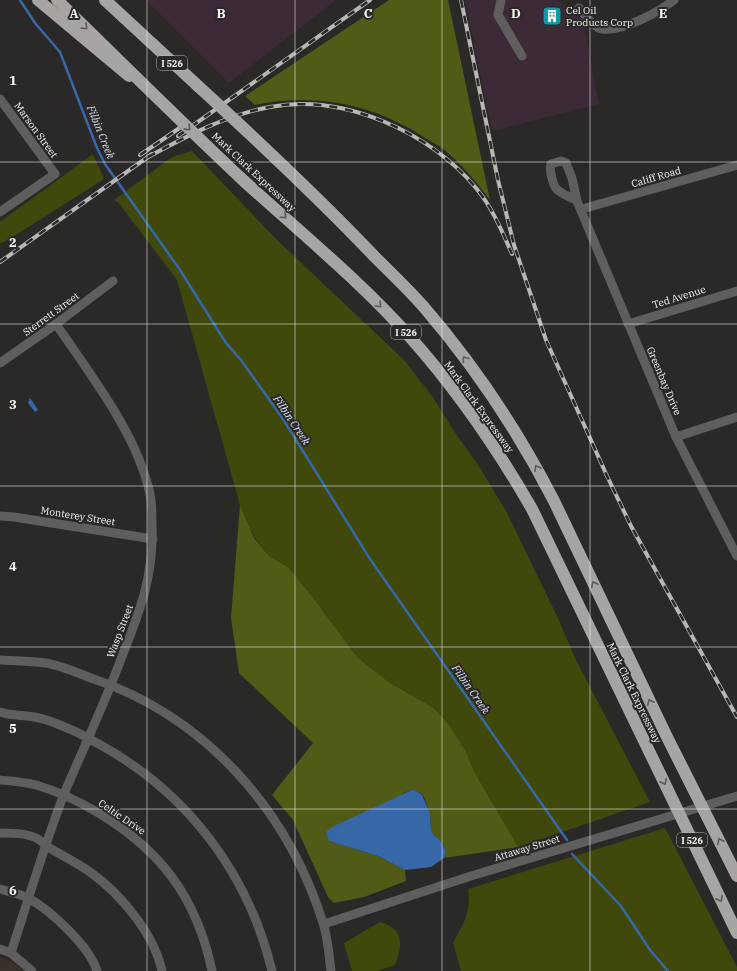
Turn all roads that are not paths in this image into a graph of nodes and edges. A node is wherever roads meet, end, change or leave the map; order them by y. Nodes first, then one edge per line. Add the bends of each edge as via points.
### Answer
1 (38, 0) edge
2 (57, 0) edge
3 (105, 0) edge
4 (113, 0) edge
5 (500, 0) edge
6 (658, 0) edge
7 (674, 0) edge
8 (579, 8) dead end
9 (661, 9) junction
10 (146, 39) junction
11 (522, 56) dead end
12 (0, 99) edge
13 (172, 112) junction
14 (737, 165) edge
15 (577, 201) dead end
16 (582, 209) junction
17 (0, 212) edge
18 (113, 281) dead end
19 (737, 291) edge
20 (56, 324) junction
21 (628, 324) junction
22 (0, 363) edge
23 (737, 417) edge
24 (676, 437) junction
25 (0, 516) edge
26 (152, 539) junction
27 (737, 556) edge
28 (0, 660) edge
29 (111, 685) junction
30 (0, 712) edge
31 (88, 739) junction
32 (0, 780) edge
33 (64, 795) junction
34 (737, 796) edge
35 (0, 832) edge
36 (45, 846) junction
37 (737, 876) edge
38 (0, 889) edge
39 (29, 898) junction
40 (324, 924) junction
41 (737, 933) edge
42 (0, 949) edge
43 (11, 953) junction
44 (32, 971) edge
45 (97, 971) edge
46 (162, 971) edge
47 (212, 971) edge
48 (272, 971) edge
49 (331, 971) edge

1 - 13 highway, bridge
2 -> 13 highway, Mark Clark Expressway / I 526, bridge
3 - 10 highway, Mark Clark Expressway / I 526
4 - 10 highway
5 - 11 street via 498,15
6 - 9 street
7 - 9 street
8 - 9 street via 596,27 602,29 646,19
37 -> 10 highway, Mark Clark Expressway / I 526, bridge via 554,501 485,385 449,337 400,281 263,145
12 - 17 street, Marson Street via 55,174
13 -> 41 highway, Mark Clark Expressway / I 526, bridge via 387,313 432,364 502,457 532,509
14 - 16 street, Califf Road
15 - 16 street, Greenbay Drive
16 - 21 street, Greenbay Drive
18 - 20 street, Sterrett Street
19 - 21 street, Ted Avenue
20 - 22 street, Sterrett Street
20 - 26 street, Wasp Street via 112,406 139,461 151,501
21 - 24 street, Greenbay Drive
23 - 24 street
24 - 27 street, Greenbay Drive
25 - 26 street, Monterey Street
26 - 29 street, Wasp Street via 150,572 141,608
28 - 29 street via 47,663
29 - 31 street, Wasp Street
29 - 40 street via 155,705 176,720 214,748 250,786 271,816 304,873
30 - 31 street via 55,723
31 - 33 street, Wasp Street
31 - 48 street via 143,771 199,823 248,899
32 - 33 street, Celtic Drive via 36,785
33 - 36 street, Wasp Street
33 - 47 street, Celtic Drive via 110,820 137,839 161,862 185,896 202,931
34 - 40 street, Attaway Street via 471,876
35 - 36 street via 37,838
36 - 39 street, Wasp Street
36 - 46 street via 91,872 122,900 158,954
38 - 39 street
39 - 43 street, Wasp Street
39 - 45 street via 49,912 80,942
40 - 49 street
42 - 43 street
43 - 44 street

